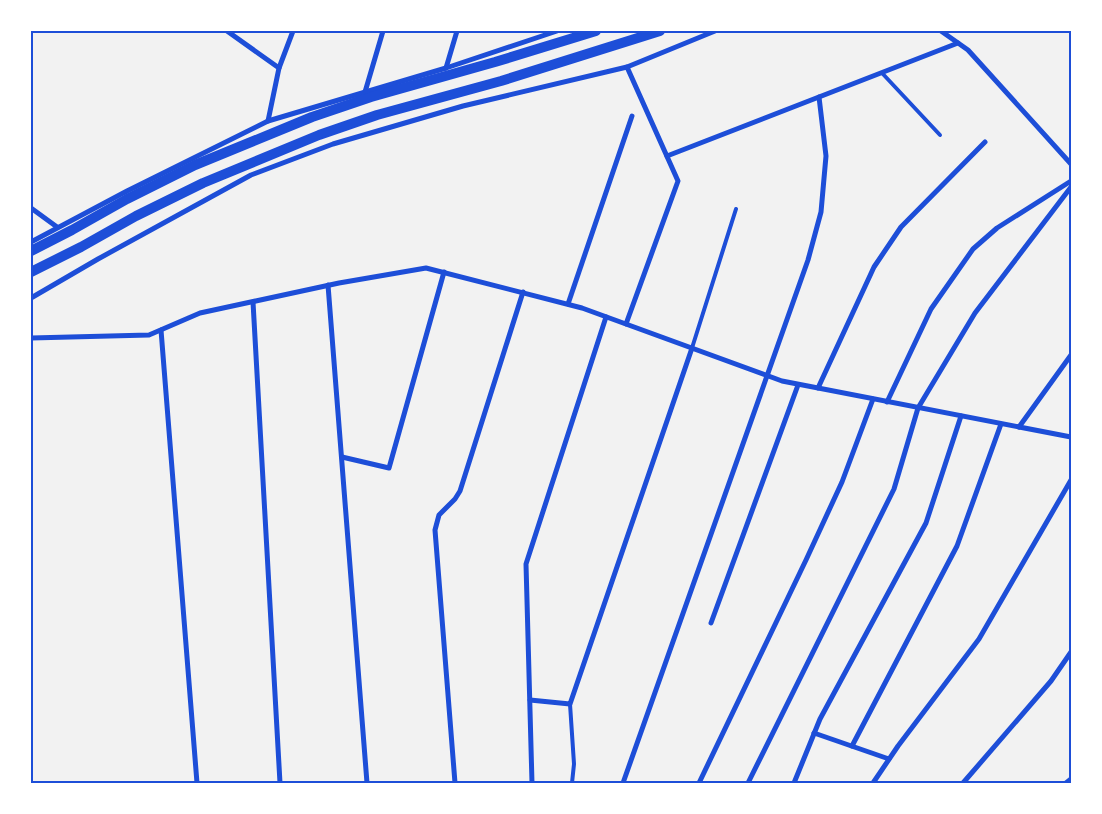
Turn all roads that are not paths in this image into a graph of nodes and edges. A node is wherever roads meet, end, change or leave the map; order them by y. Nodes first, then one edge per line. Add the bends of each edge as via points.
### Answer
1 (227, 31) edge
2 (293, 31) edge
3 (383, 31) edge
4 (458, 31) edge
5 (557, 31) edge
6 (596, 31) edge
7 (660, 31) edge
8 (715, 31) edge
9 (941, 31) edge
10 (545, 33) edge
11 (958, 43) junction
12 (627, 67) junction
13 (279, 68) junction
14 (446, 68) junction
15 (882, 73) junction
16 (365, 92) junction
17 (819, 97) junction
18 (632, 116) dead end
19 (268, 121) junction
20 (940, 135) dead end
21 (985, 142) dead end
22 (667, 156) junction
23 (1071, 164) edge
24 (1071, 181) edge
25 (1071, 187) edge
26 (31, 208) edge
27 (736, 209) dead end
28 (57, 227) junction
29 (31, 242) edge
30 (31, 250) edge
31 (31, 272) edge
32 (444, 272) junction
33 (328, 285) junction
34 (522, 292) junction
35 (31, 298) edge
36 (253, 302) junction
37 (568, 304) junction
38 (606, 317) junction
39 (626, 324) junction
40 (161, 330) junction
41 (31, 338) edge
42 (692, 348) junction
43 (1071, 355) edge
44 (768, 376) junction
45 (798, 385) junction
46 (818, 388) junction
47 (874, 399) junction
48 (887, 402) junction
49 (918, 408) junction
50 (961, 416) junction
51 (1001, 424) junction
52 (1019, 428) junction
53 (1071, 437) edge
54 (342, 457) junction
55 (1071, 480) edge
56 (711, 623) dead end
57 (1071, 652) edge
58 (530, 700) junction
59 (570, 704) junction
60 (814, 733) junction
61 (852, 746) junction
62 (889, 759) junction
63 (1071, 779) edge
64 (197, 783) edge
65 (280, 783) edge
66 (367, 783) edge
67 (455, 783) edge
68 (532, 783) edge
69 (572, 783) edge
70 (623, 783) edge
71 (699, 783) edge
72 (748, 783) edge
73 (794, 783) edge
74 (873, 783) edge
75 (963, 783) edge
76 (1066, 783) edge

1 - 13 street
2 - 13 street
3 - 16 street
4 - 14 street
5 - 10 street
6 - 30 main road via 312,117 194,165
7 - 31 main road via 319,135 202,183
8 - 12 street
9 - 11 street
10 - 14 street
11 - 15 street
11 - 23 street via 968,50
12 - 22 street
12 - 35 street via 462,106 333,144 251,175
13 - 19 street
14 - 16 street
15 - 17 street
15 - 20 lane
16 - 19 street
17 - 22 street
17 - 44 street via 826,156 821,212
18 - 37 street
19 - 28 street
21 - 46 street via 901,227 874,267
22 - 39 street via 678,181
24 - 48 street via 997,228 973,249 931,310
25 - 49 street via 975,313
26 - 28 street
27 - 42 lane
28 - 29 street
32 - 33 street via 426,268
32 - 34 street
32 - 54 street via 389,468
33 - 36 street
33 - 54 street
34 - 37 street
34 - 67 street via 460,492 439,515 435,530
36 - 40 street via 200,313
36 - 65 street
37 - 38 street
38 - 39 street
38 - 58 street via 526,564
39 - 42 street
40 - 41 street via 149,335
40 - 64 street
42 - 44 street
42 - 59 street
43 - 52 street
44 - 45 street
44 - 70 street
45 - 46 street
45 - 56 street
46 - 47 street
47 - 48 street
47 - 71 street via 842,482
48 - 49 street
49 - 50 street
49 - 72 street via 894,489
50 - 51 street
50 - 60 street via 926,523
51 - 52 street
51 - 61 street via 956,546
52 - 53 street
54 - 66 street
55 - 62 street via 979,639
57 - 75 street via 1051,681
58 - 59 street
58 - 68 street
59 - 69 lane
60 - 61 street
60 - 73 street
61 - 62 street
62 - 74 street
63 - 76 street

